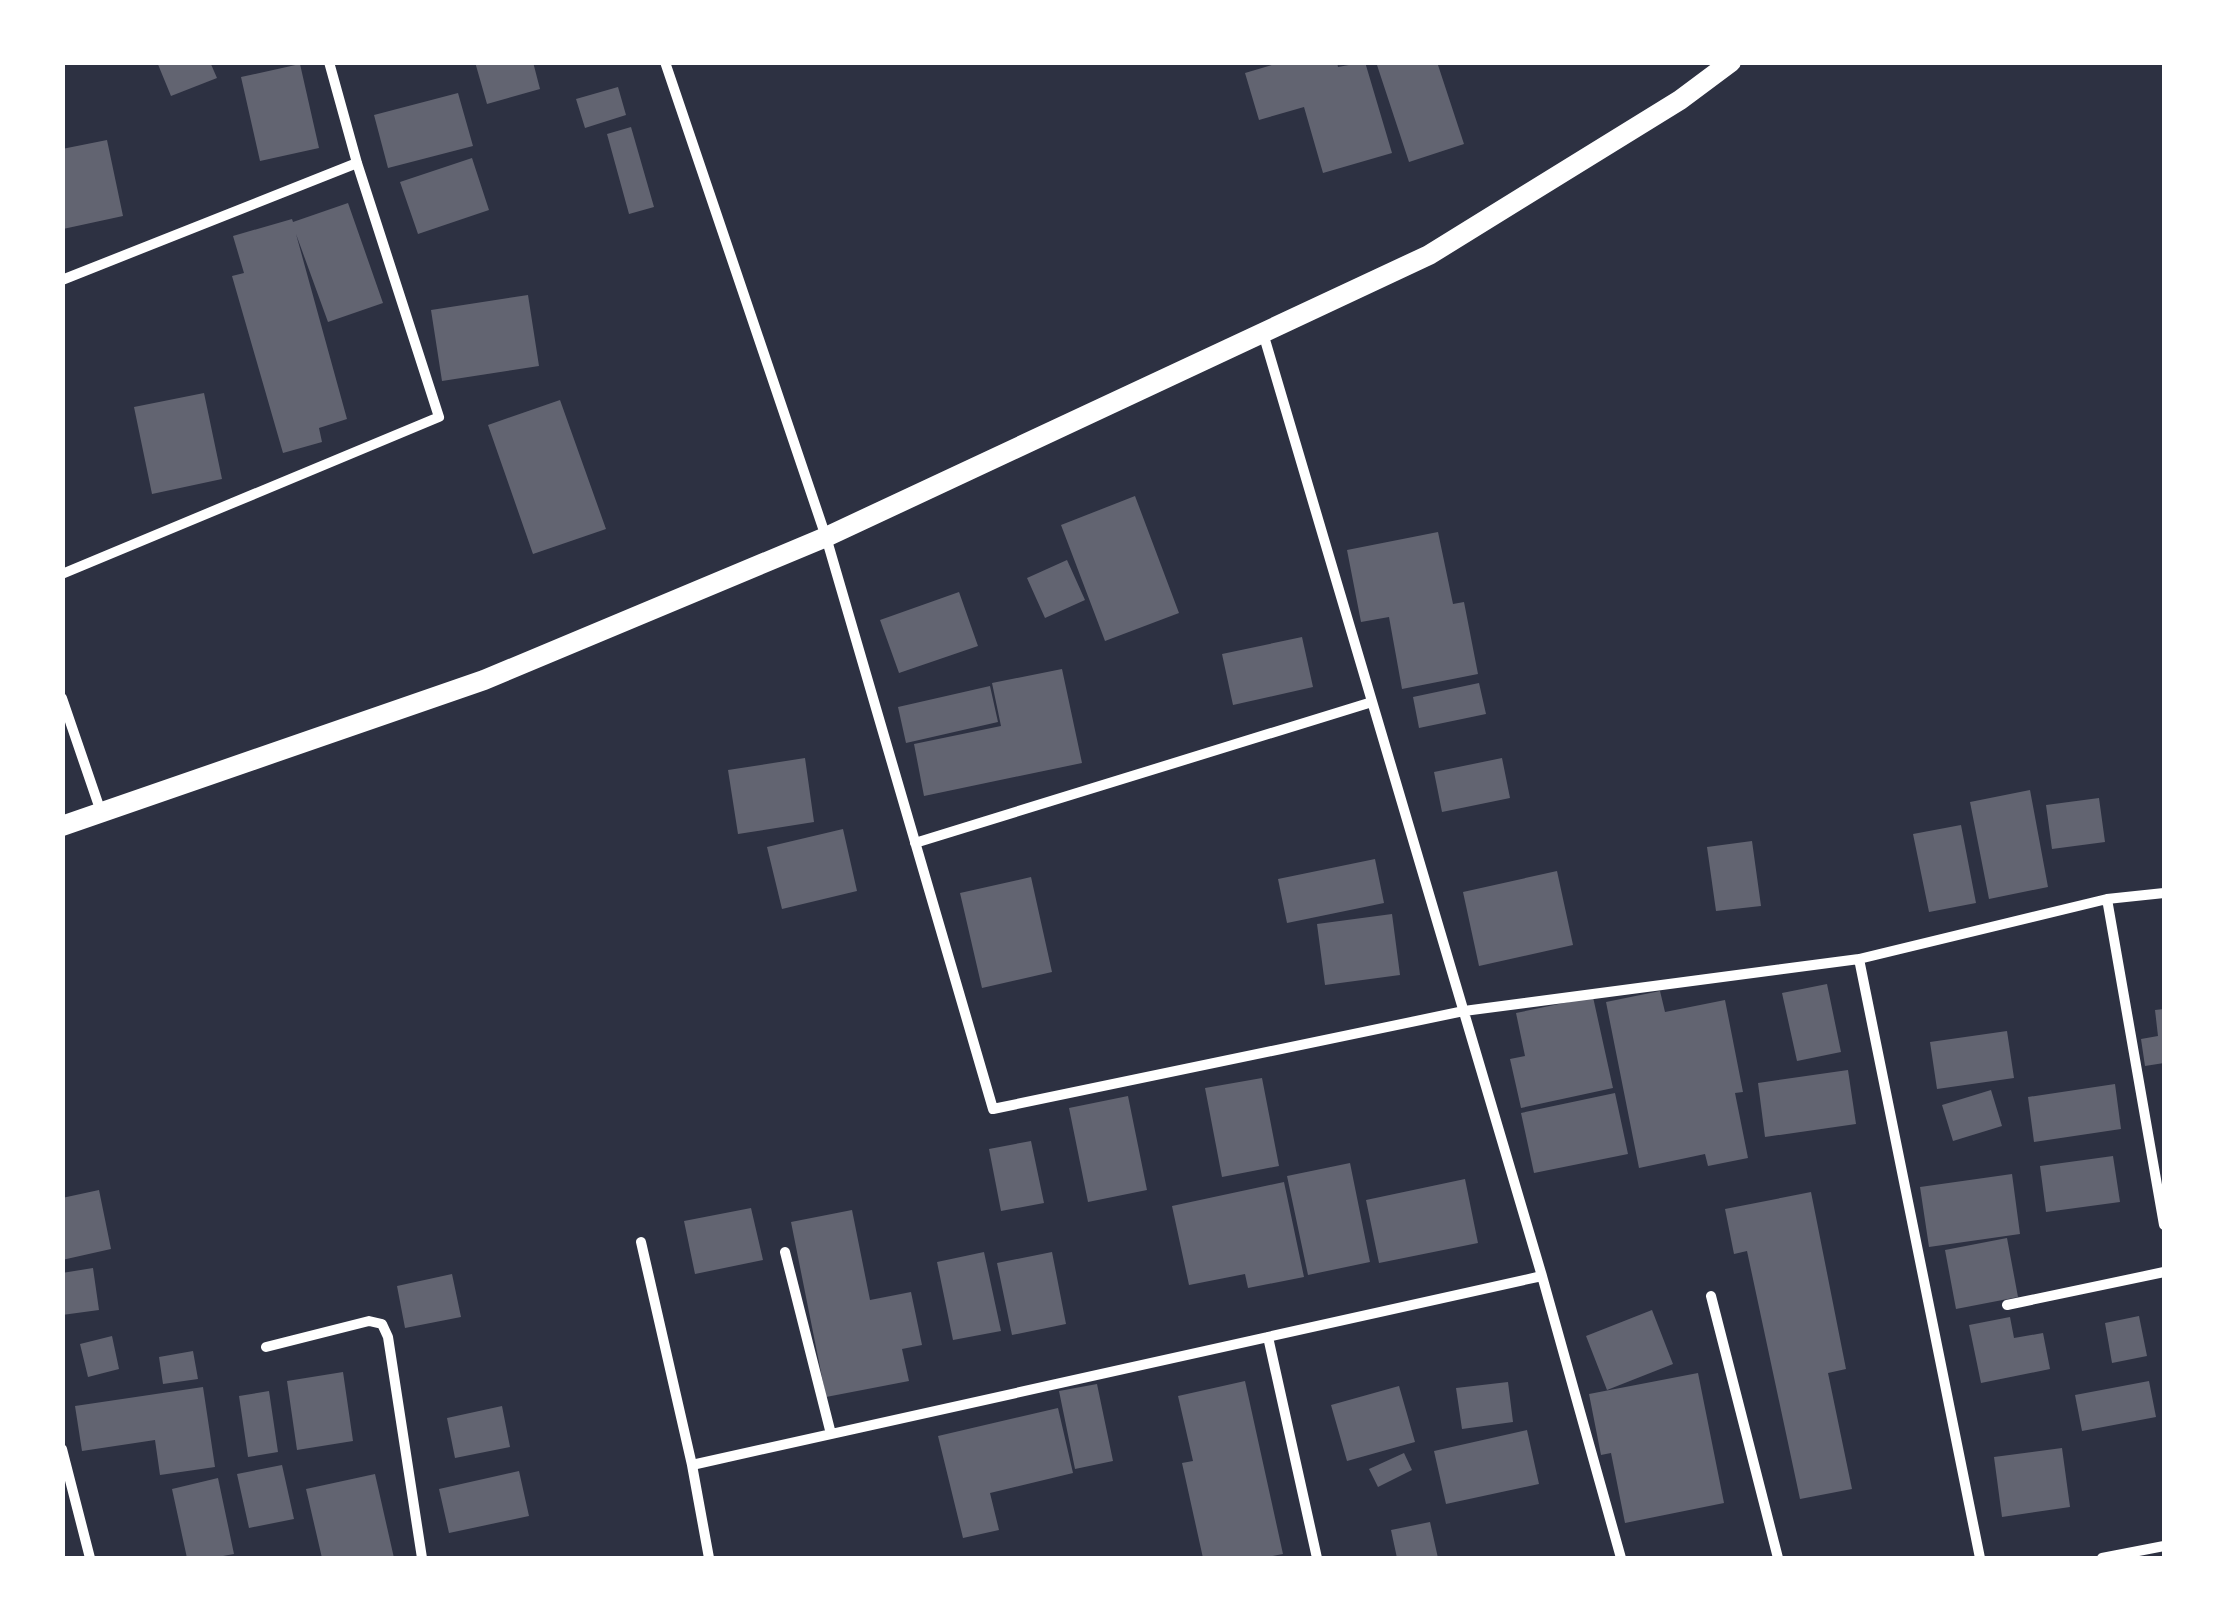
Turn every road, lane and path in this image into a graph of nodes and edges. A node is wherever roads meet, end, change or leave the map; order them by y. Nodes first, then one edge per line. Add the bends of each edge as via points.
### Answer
1 (328, 62) edge
2 (665, 62) edge
3 (1731, 62) edge
4 (357, 163) junction
5 (62, 280) edge
6 (1263, 333) junction
7 (826, 538) junction
8 (62, 574) edge
9 (62, 698) edge
10 (1372, 702) junction
11 (101, 813) junction
12 (62, 826) edge
13 (915, 843) junction
14 (2164, 892) edge
15 (2107, 900) junction
16 (1859, 959) junction
17 (1464, 1011) junction
18 (2164, 1225) edge
19 (642, 1242) dead end
20 (785, 1252) dead end
21 (2164, 1272) edge
22 (1542, 1276) junction
23 (1711, 1296) dead end
24 (2007, 1305) dead end
25 (1268, 1337) junction
26 (266, 1347) dead end
27 (831, 1434) junction
28 (62, 1449) edge
29 (692, 1464) junction
30 (2164, 1546) edge
31 (90, 1558) edge
32 (422, 1558) edge
33 (709, 1558) edge
34 (1317, 1558) edge
35 (1621, 1558) edge
36 (1778, 1558) edge
37 (1980, 1558) edge
38 (2102, 1558) edge

1 - 4 street
2 - 7 street
3 - 6 main road via 1429,255
4 - 5 street
4 - 8 street via 439,417
6 - 7 main road
6 - 10 street
7 - 11 main road via 484,680
7 - 13 street
9 - 11 street
10 - 13 street
10 - 17 street
11 - 12 main road
13 - 17 street via 993,1110
14 - 15 street
15 - 16 street
15 - 18 street
16 - 17 street
16 - 37 street
17 - 22 street
19 - 29 street
20 - 27 street
21 - 24 street
22 - 25 street
22 - 35 street
23 - 36 street
25 - 27 street
25 - 34 street
26 - 32 street via 382,1324
27 - 29 street
28 - 31 street
29 - 33 street
30 - 38 street

